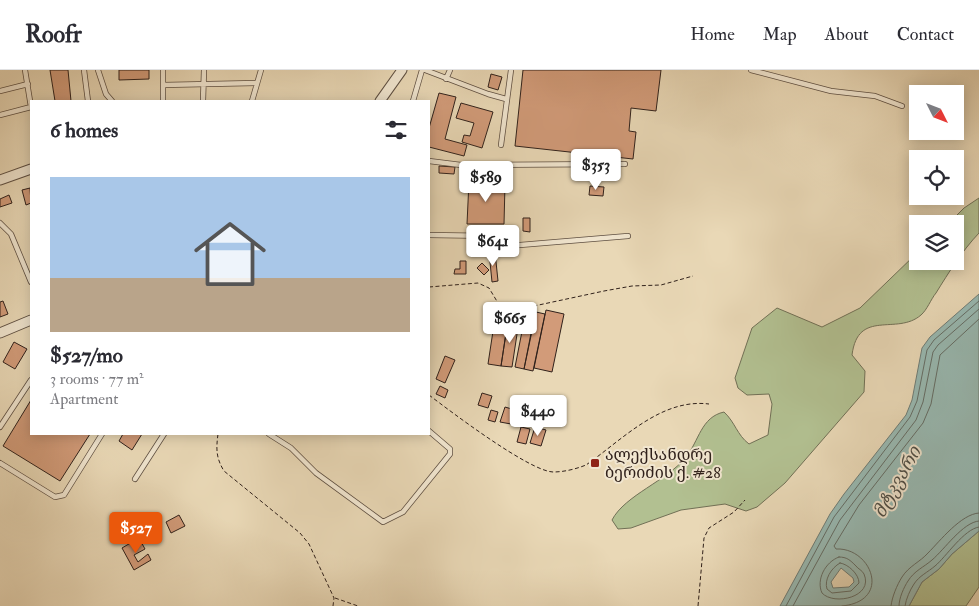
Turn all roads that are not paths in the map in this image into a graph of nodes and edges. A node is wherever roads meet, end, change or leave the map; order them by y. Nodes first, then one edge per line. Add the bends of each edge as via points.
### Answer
1 (25, 70) edge
2 (84, 70) edge
3 (98, 70) edge
4 (163, 70) edge
5 (204, 70) edge
6 (261, 70) edge
7 (402, 70) edge
8 (424, 70) edge
9 (450, 70) edge
10 (511, 70) edge
11 (751, 70) edge
12 (446, 79) junction
13 (257, 83) junction
14 (28, 84) junction
15 (163, 84) junction
16 (203, 84) junction
17 (0, 91) edge
18 (506, 99) junction
19 (30, 100) edge
20 (88, 100) edge
21 (111, 100) edge
22 (163, 100) edge
23 (203, 100) edge
24 (252, 100) edge
25 (381, 100) edge
26 (413, 100) edge
27 (902, 106) dead end
28 (30, 107) edge
29 (0, 116) edge
30 (501, 145) dead end
31 (430, 161) edge
32 (626, 164) dead end
33 (30, 169) edge
34 (0, 180) edge
35 (0, 223) edge
36 (430, 235) edge
37 (628, 236) dead end
38 (30, 280) edge
39 (30, 320) edge
40 (0, 333) edge
41 (30, 382) edge
42 (0, 427) edge
43 (430, 432) edge
44 (101, 435) edge
45 (163, 435) edge
46 (271, 435) edge
47 (0, 463) edge
48 (134, 479) dead end

1 - 14 lane
2 - 20 lane
3 - 21 lane
4 - 15 lane
5 - 16 lane
6 - 13 lane
7 - 25 street
8 - 12 lane
8 - 26 lane
9 - 12 lane
10 - 18 lane
11 - 27 lane via 831,92 875,96
12 - 18 lane
13 - 16 lane
13 - 24 lane
14 - 17 lane
14 - 19 lane
15 - 16 lane
15 - 22 lane
16 - 23 lane
18 - 30 lane
28 - 29 lane
31 - 32 lane via 461,165
33 - 34 street
35 - 38 lane via 11,234
36 - 37 lane via 493,236 507,246
39 - 40 street
41 - 42 lane
43 - 46 lane via 450,449 450,454 403,512 383,522
44 - 47 lane via 64,495 55,497
45 - 48 lane

